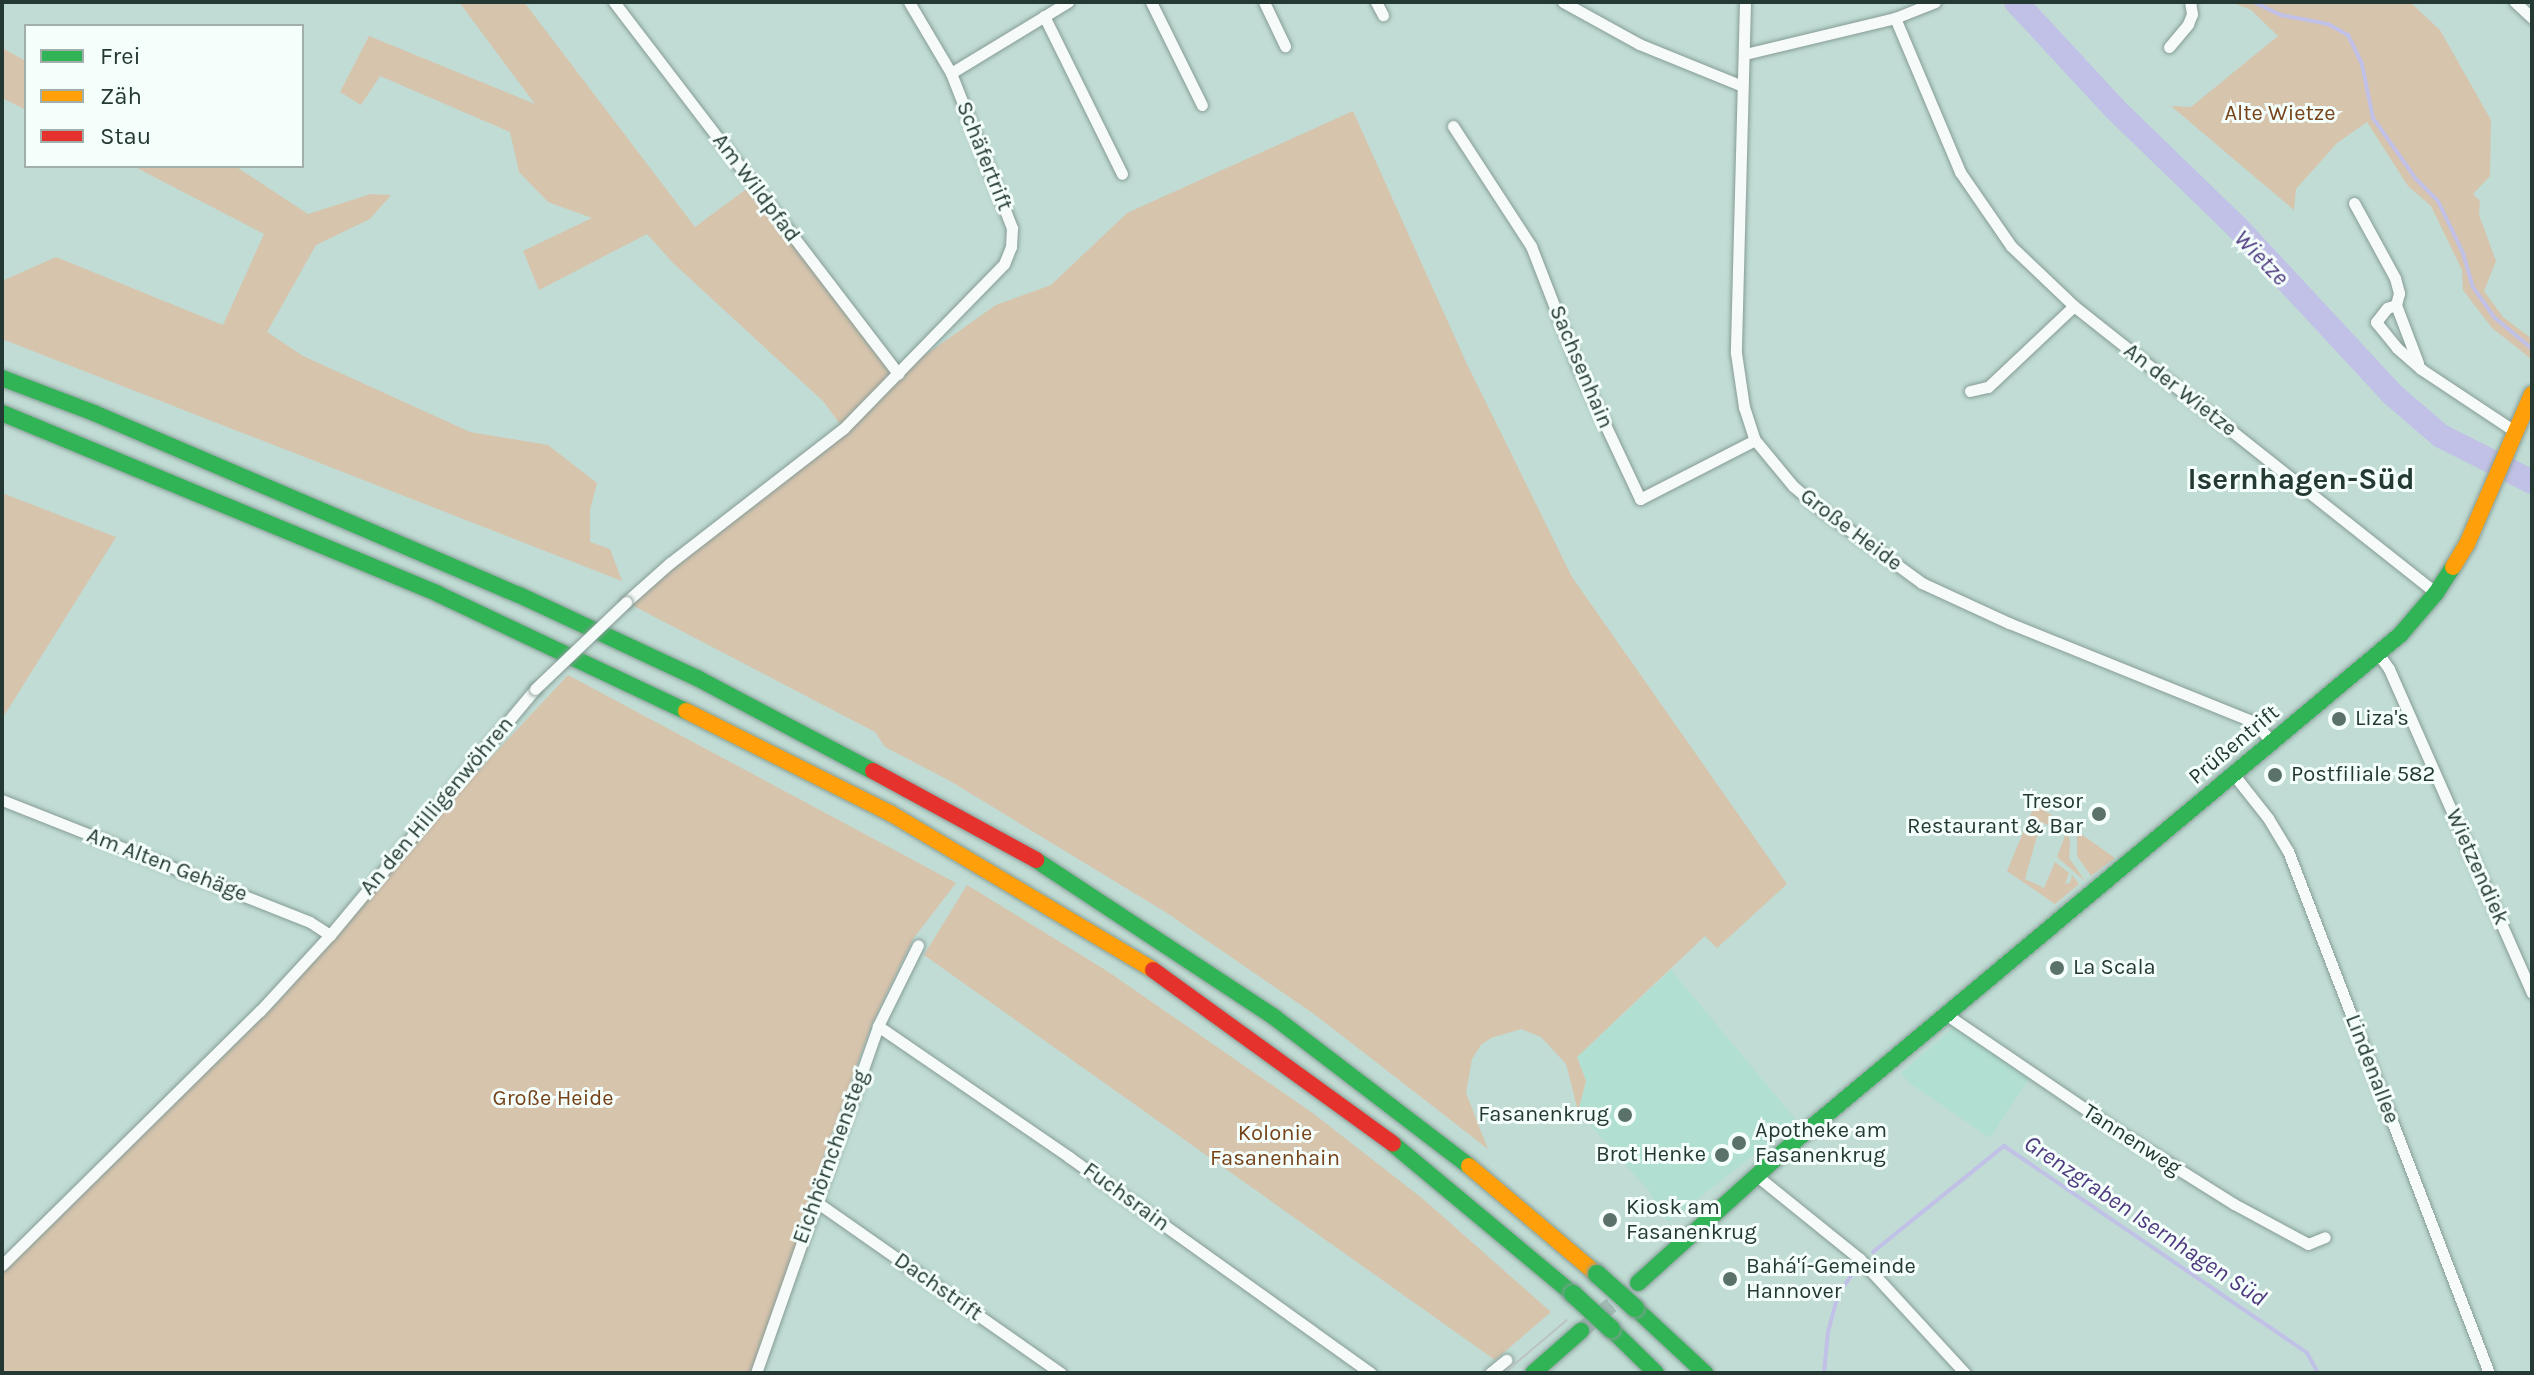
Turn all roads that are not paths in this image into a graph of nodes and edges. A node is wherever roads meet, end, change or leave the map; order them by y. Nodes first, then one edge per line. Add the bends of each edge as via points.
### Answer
1 (614, 2) edge
2 (909, 2) edge
3 (1068, 2) edge
4 (1151, 2) edge
5 (1264, 2) edge
6 (1376, 2) edge
7 (1563, 2) edge
8 (1745, 2) edge
9 (1935, 2) edge
10 (2190, 2) edge
11 (2515, 2) edge
12 (1383, 15) dead end
13 (1044, 16) junction
14 (1895, 18) junction
15 (2532, 18) edge
16 (1285, 46) dead end
17 (2169, 47) dead end
18 (1745, 54) junction
19 (951, 73) junction
20 (1740, 85) junction
21 (1202, 105) dead end
22 (1453, 126) dead end
23 (1122, 174) dead end
24 (2354, 203) dead end
25 (2396, 305) junction
26 (2074, 306) junction
27 (2421, 369) junction
28 (898, 374) junction
29 (2, 378) edge
30 (1970, 391) dead end
31 (2532, 394) edge
32 (2, 413) edge
33 (2516, 432) junction
34 (1755, 440) junction
35 (2436, 593) junction
36 (2379, 655) junction
37 (2273, 743) junction
38 (2234, 775) junction
39 (2, 800) edge
40 (330, 935) junction
41 (918, 945) dead end
42 (2532, 993) edge
43 (1947, 1015) junction
44 (878, 1026) junction
45 (1757, 1176) junction
46 (815, 1201) junction
47 (2325, 1237) dead end
48 (2, 1265) edge
49 (1638, 1283) tunnel mouth
50 (1581, 1331) tunnel mouth
51 (1506, 1360) dead end
52 (756, 1373) edge
53 (1061, 1373) edge
54 (1371, 1373) edge
55 (1490, 1373) edge
56 (1533, 1373) edge
57 (1656, 1373) edge
58 (1705, 1373) edge
59 (1965, 1373) edge
60 (2489, 1373) edge

1 - 28 street, Am Wildpfad
2 - 19 street, Schäfertrift
3 - 13 street
4 - 21 street
5 - 16 street
6 - 12 street
7 - 20 street via 1639,44
8 - 18 street, Große Heide
9 - 14 street
10 - 17 street via 2188,24
11 - 15 street
13 - 19 street
13 - 23 street
14 - 18 street
14 - 26 street, An der Wietze via 1960,172 2011,246
18 - 20 street, Große Heide
19 - 28 street, Schäfertrift via 1012,228 1011,247 1004,264
20 - 34 street, Große Heide via 1736,353
22 - 34 street, Sachsenhain via 1531,246 1578,367 1640,499
24 - 25 street via 2395,278
25 - 27 street
25 - 27 street via 2376,322
26 - 30 street via 1988,387
26 - 35 street, An der Wietze
27 - 33 street
28 - 40 street, An den Hilligenwöhren, bridge via 843,429 670,563 535,689
29 - 58 main road, bridge via 452,564 697,678 995,835 1286,1026 1458,1157
31 - 33 main road, Prüßentrift
32 - 57 main road, bridge via 438,594 890,813 1156,972 1313,1083 1438,1179
33 - 35 main road, Prüßentrift via 2467,544
34 - 37 street, Große Heide via 1793,486 1922,583 2254,722
35 - 36 main road, Prüßentrift
36 - 37 main road, Prüßentrift
36 - 42 street, Wietzendiek
37 - 38 main road, Prüßentrift
38 - 43 main road, Prüßentrift
38 - 60 street, Lindenallee via 2288,851
39 - 40 street, Am Alten Gehäge via 310,922
40 - 48 street, An den Hilligenwöhren
41 - 44 street, Eichhörnchensteg
43 - 45 main road, Prüßentrift
43 - 47 street, Tannenweg via 2234,1204 2308,1244
44 - 46 street, Eichhörnchensteg
44 - 54 street, Fuchsrain
45 - 49 main road, Prüßentrift
45 - 59 street via 1860,1259
46 - 52 street, Eichhörnchensteg
46 - 53 street, Dachstrift
50 - 56 main road
51 - 55 street

